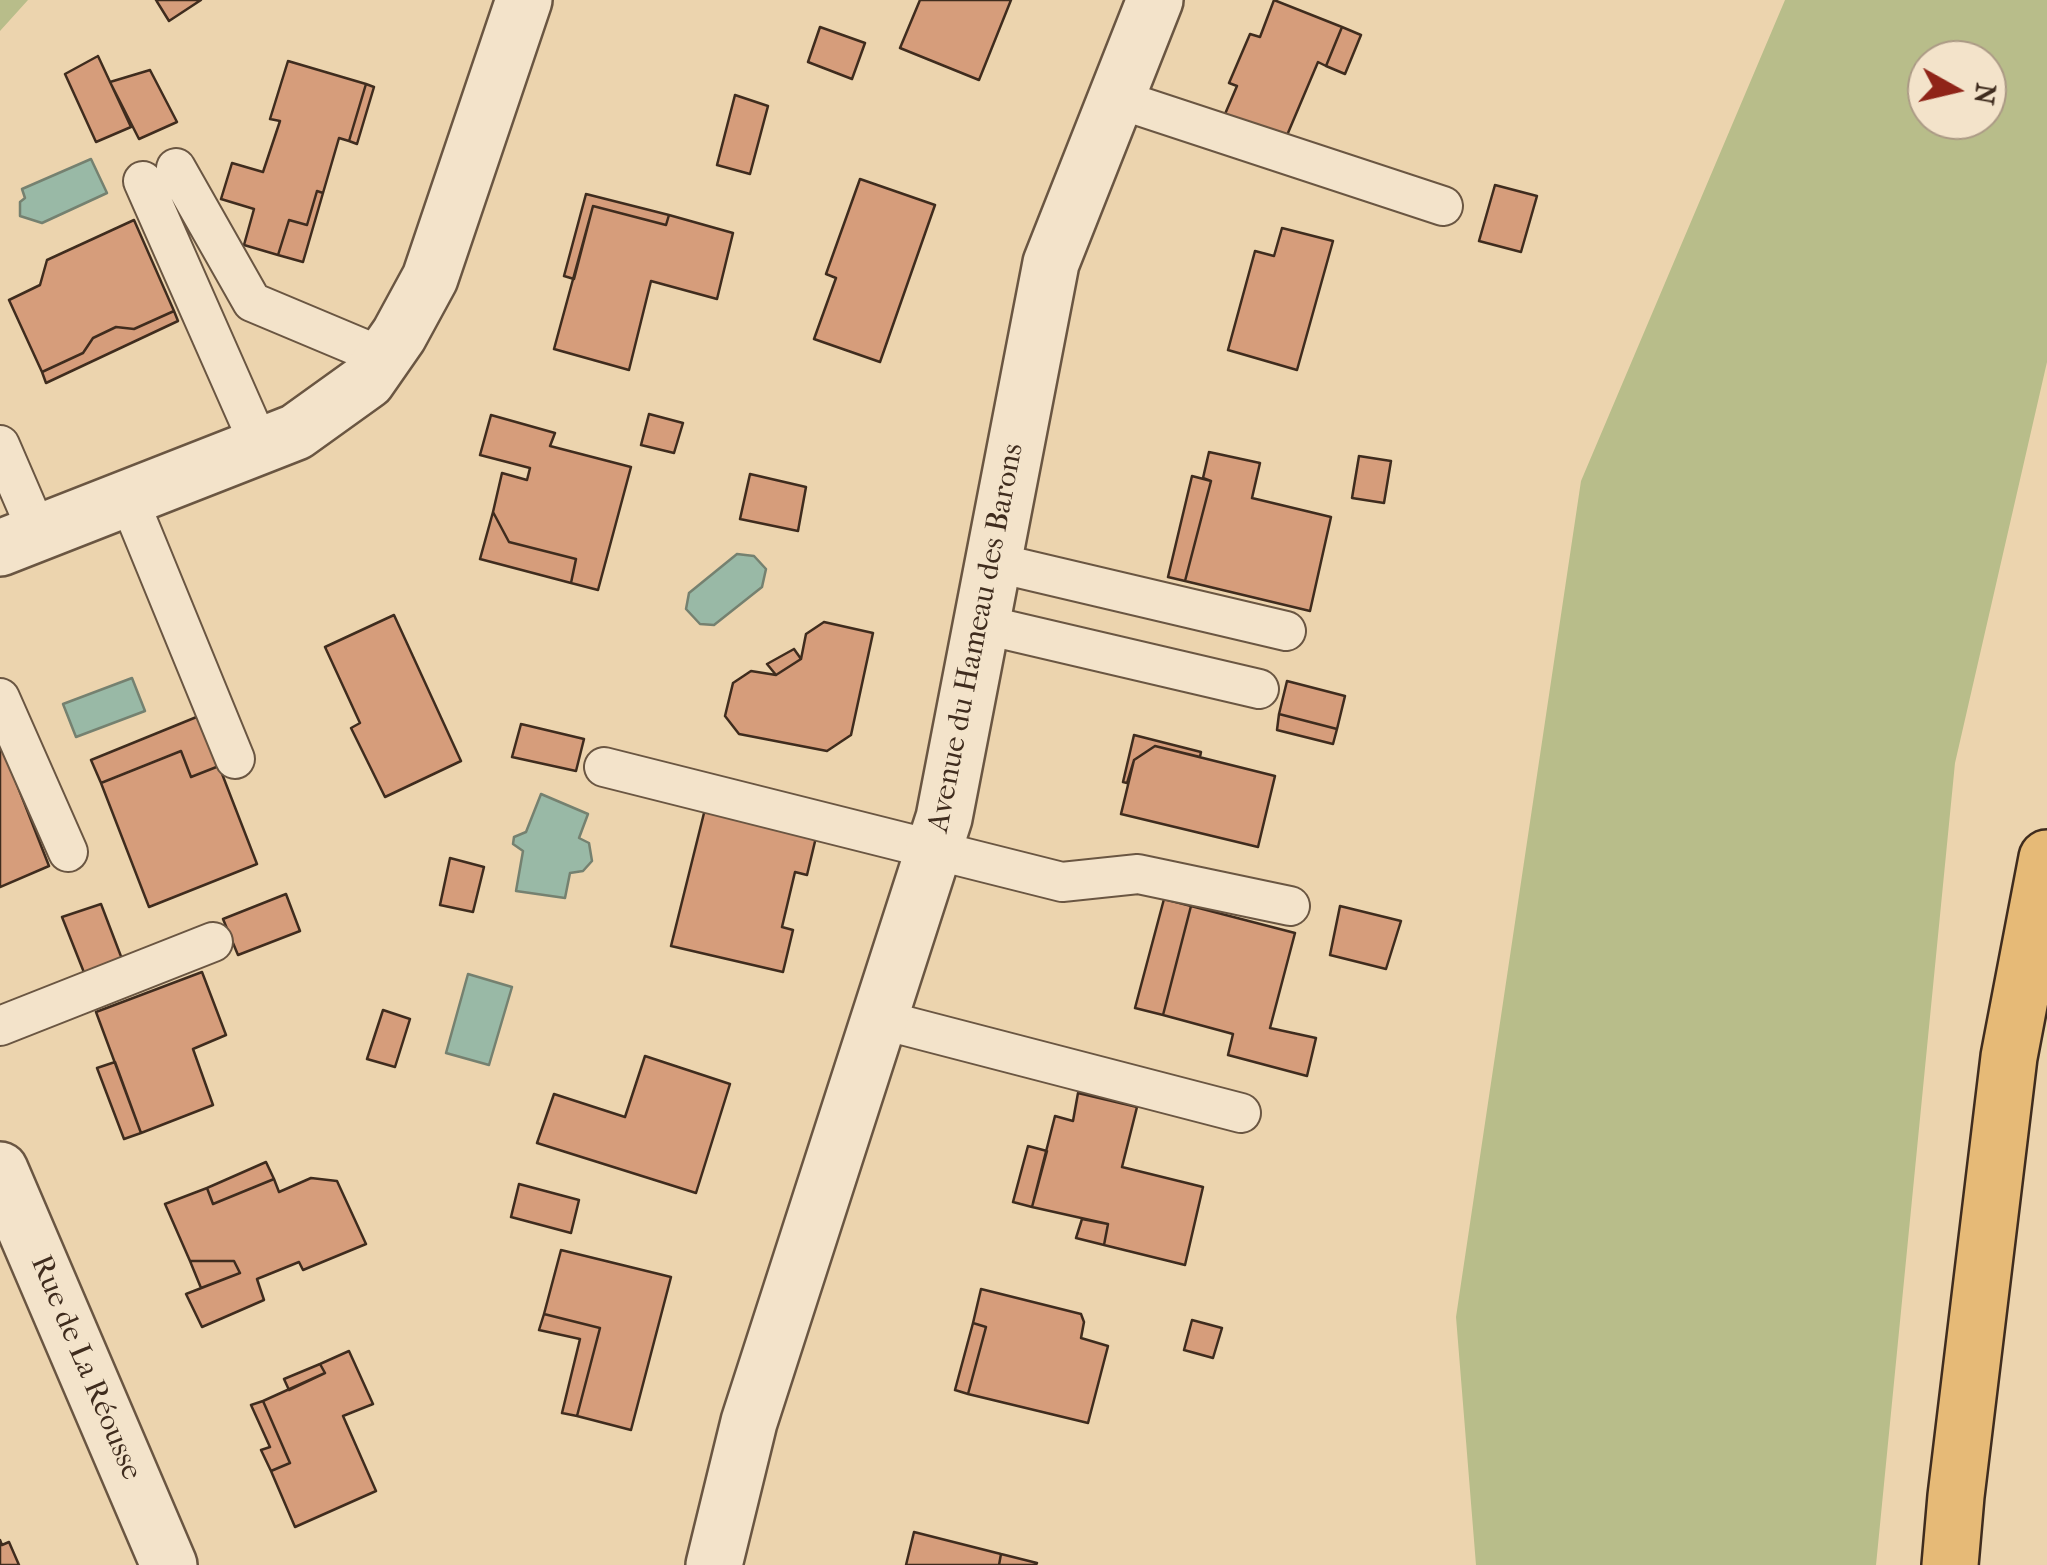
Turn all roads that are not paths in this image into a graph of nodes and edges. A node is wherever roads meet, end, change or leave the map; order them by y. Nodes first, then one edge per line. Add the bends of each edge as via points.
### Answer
1 (524, 0) edge
2 (1154, 0) edge
3 (1115, 98) junction
4 (1443, 206) dead end
5 (383, 357) junction
6 (0, 445) edge
7 (260, 446) junction
8 (128, 498) junction
9 (19, 541) edge
10 (993, 562) junction
11 (981, 624) junction
12 (1286, 630) dead end
13 (1260, 689) dead end
14 (0, 698) edge
15 (235, 759) dead end
16 (604, 767) dead end
17 (933, 850) junction
18 (68, 852) dead end
19 (2047, 858) edge
20 (1290, 906) dead end
21 (213, 942) dead end
22 (879, 1019) junction
23 (0, 1026) edge
24 (1241, 1113) dead end
25 (0, 1170) edge
26 (170, 1565) edge
27 (714, 1565) edge
28 (1950, 1565) edge

1 - 5 street via 430,278
2 - 3 street, Avenue du Hameau des Barons
3 - 4 lane
3 - 10 street, Avenue du Hameau des Barons via 1050,263
5 - 7 street via 367,381 296,432
5 - 7 lane via 252,302 159,174
6 - 9 lane
7 - 8 street
8 - 9 street
8 - 15 lane
10 - 11 street, Avenue du Hameau des Barons
10 - 12 lane
11 - 13 lane
11 - 17 street, Avenue du Hameau des Barons
14 - 18 lane
16 - 17 lane
17 - 20 lane via 1062,882 1138,874
17 - 22 street, Avenue du Hameau des Barons
19 - 28 main road via 2009,1057
21 - 23 lane
22 - 24 lane
22 - 27 street, Avenue du Hameau des Barons via 749,1422
25 - 26 street, Rue de La Réousse

